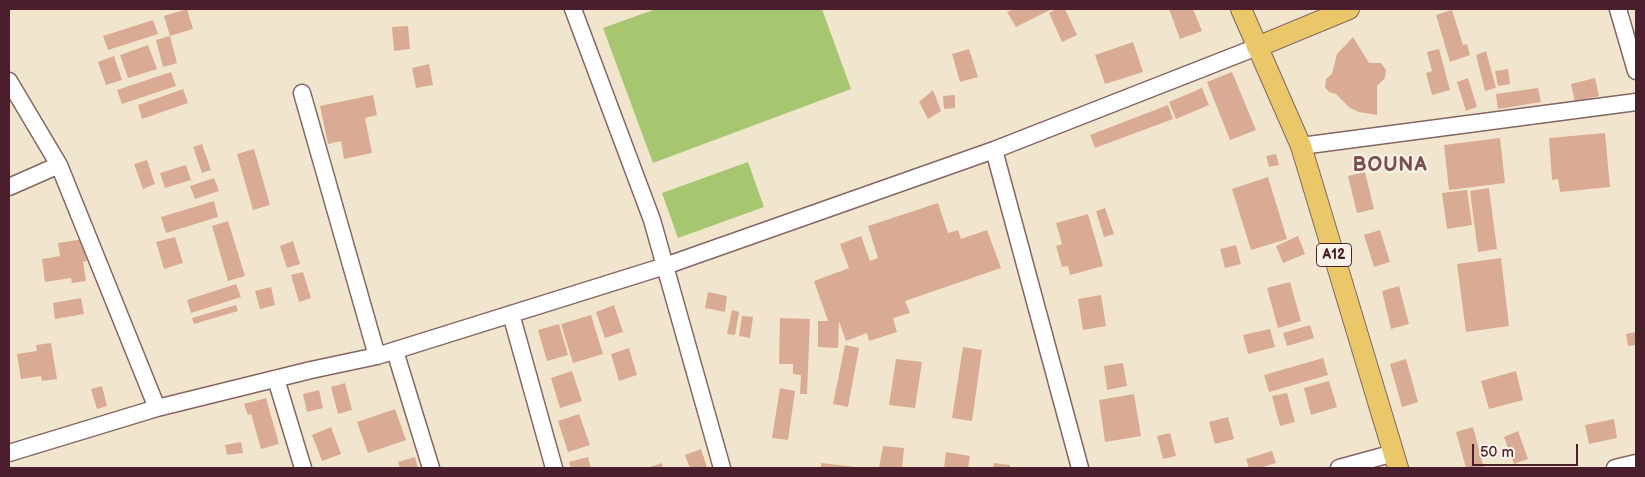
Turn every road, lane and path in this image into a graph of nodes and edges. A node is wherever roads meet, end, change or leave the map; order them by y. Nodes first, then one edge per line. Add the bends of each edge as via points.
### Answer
1 (573, 9) edge
2 (1241, 9) edge
3 (1349, 9) edge
4 (1618, 9) edge
5 (1257, 47) junction
6 (1636, 71) edge
7 (9, 81) edge
8 (302, 93) dead end
9 (1636, 102) edge
10 (1301, 146) junction
11 (994, 150) junction
12 (59, 165) junction
13 (9, 187) edge
14 (665, 266) junction
15 (511, 314) junction
16 (395, 351) junction
17 (378, 356) junction
18 (276, 379) junction
19 (157, 408) junction
20 (9, 453) edge
21 (1396, 460) edge
22 (1636, 463) edge
23 (303, 468) edge
24 (431, 468) edge
25 (554, 468) edge
26 (722, 468) edge
27 (1080, 468) edge
28 (1339, 468) edge
29 (1615, 468) edge

1 - 14 street via 652,220
2 - 5 main road
3 - 5 main road
4 - 6 street
5 - 10 main road, A12
5 - 11 street
7 - 12 street
8 - 17 street
9 - 10 street
10 - 21 main road, A12
11 - 14 street
11 - 27 street
12 - 13 street
12 - 19 street
14 - 15 street
14 - 26 street
15 - 16 street
15 - 25 street
16 - 17 street
16 - 24 street
17 - 18 street
18 - 19 street
18 - 23 street
19 - 20 street
21 - 28 street
22 - 29 street

